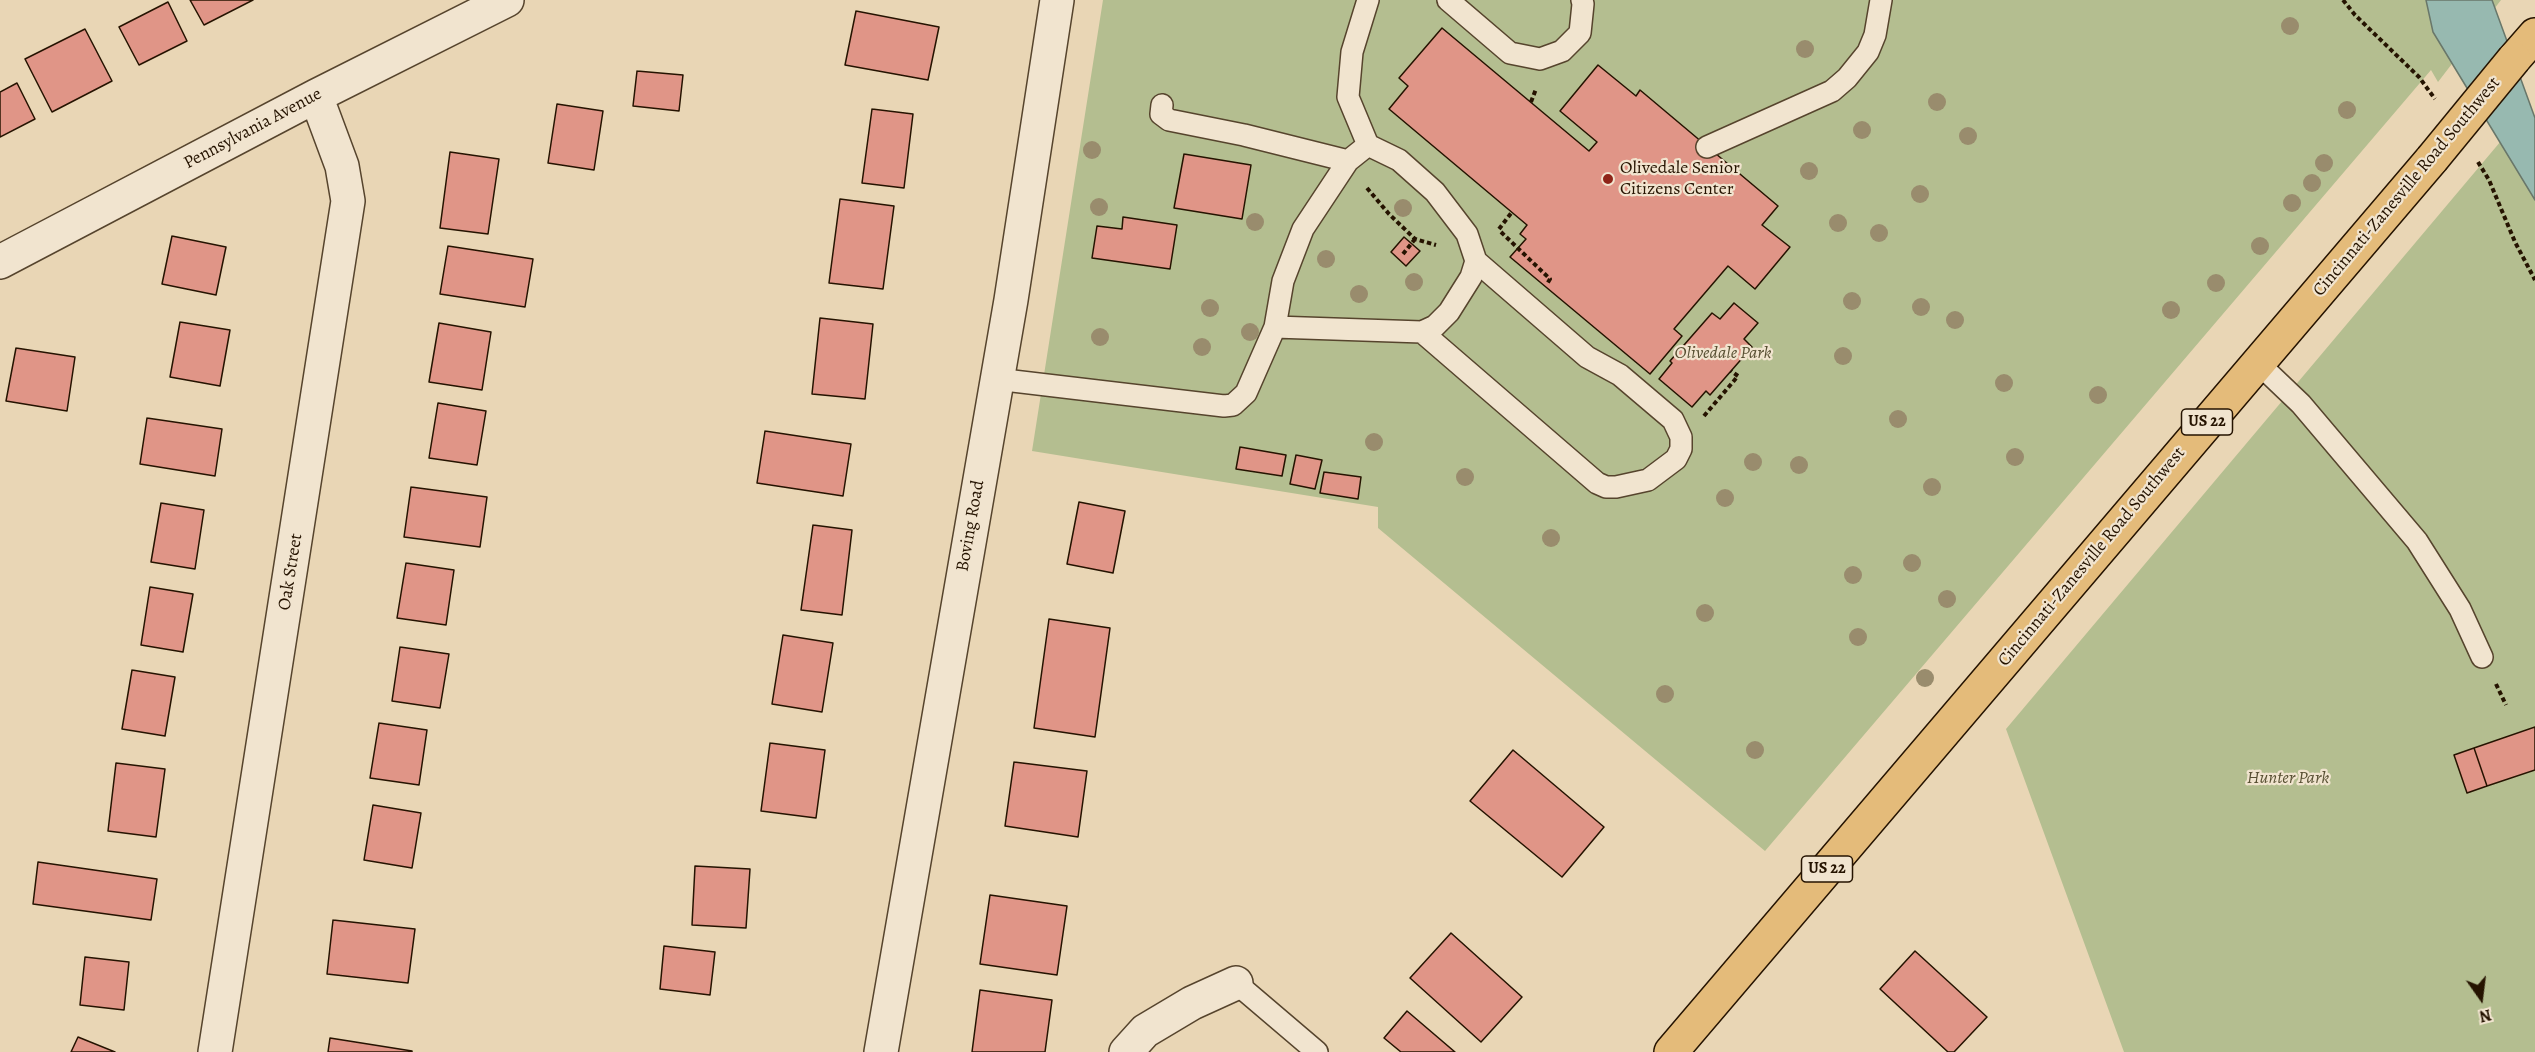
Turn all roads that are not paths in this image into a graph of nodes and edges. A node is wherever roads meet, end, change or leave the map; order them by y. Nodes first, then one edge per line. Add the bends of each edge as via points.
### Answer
1 (507, 0) edge
2 (1057, 0) edge
3 (1368, 0) edge
4 (1448, 0) edge
5 (1582, 0) edge
6 (1881, 0) edge
7 (2535, 35) edge
8 (316, 96) junction
9 (1162, 105) dead end
10 (1368, 146) junction
11 (1707, 147) dead end
12 (1348, 161) junction
13 (1475, 255) junction
14 (0, 262) edge
15 (1275, 327) junction
16 (1422, 332) junction
17 (2258, 363) junction
18 (996, 379) junction
19 (2482, 657) dead end
20 (1236, 983) joint
21 (215, 1052) edge
22 (881, 1052) edge
23 (1126, 1052) edge
24 (1317, 1052) edge
25 (1671, 1052) edge

1 - 8 street, Pennsylvania Avenue
2 - 18 street, Boving Road
3 - 10 lane via 1352,52 1348,97
4 - 5 lane via 1510,53 1540,59 1562,51 1580,33
6 - 11 lane via 1868,52 1832,91
7 - 17 main road, Cincinnati-Zanesville Road Southwest / US 22, bridge
8 - 14 street, Pennsylvania Avenue
8 - 21 street, Oak Street via 342,166 348,201
9 - 12 lane via 1161,114 1169,120
10 - 12 lane
10 - 13 lane via 1399,160 1435,192 1467,234
12 - 15 lane via 1303,229 1283,281
13 - 16 lane via 1471,277 1449,312
13 - 16 lane via 1587,357 1625,378 1672,420 1681,436 1676,459 1648,480 1616,487 1597,483
15 - 16 lane
15 - 18 lane via 1246,393 1233,405
17 - 19 lane via 2301,404 2417,541 2460,609
17 - 25 main road, Cincinnati-Zanesville Road Southwest / US 22
18 - 22 street, Boving Road
20 - 23 street via 1145,1031
20 - 24 lane

